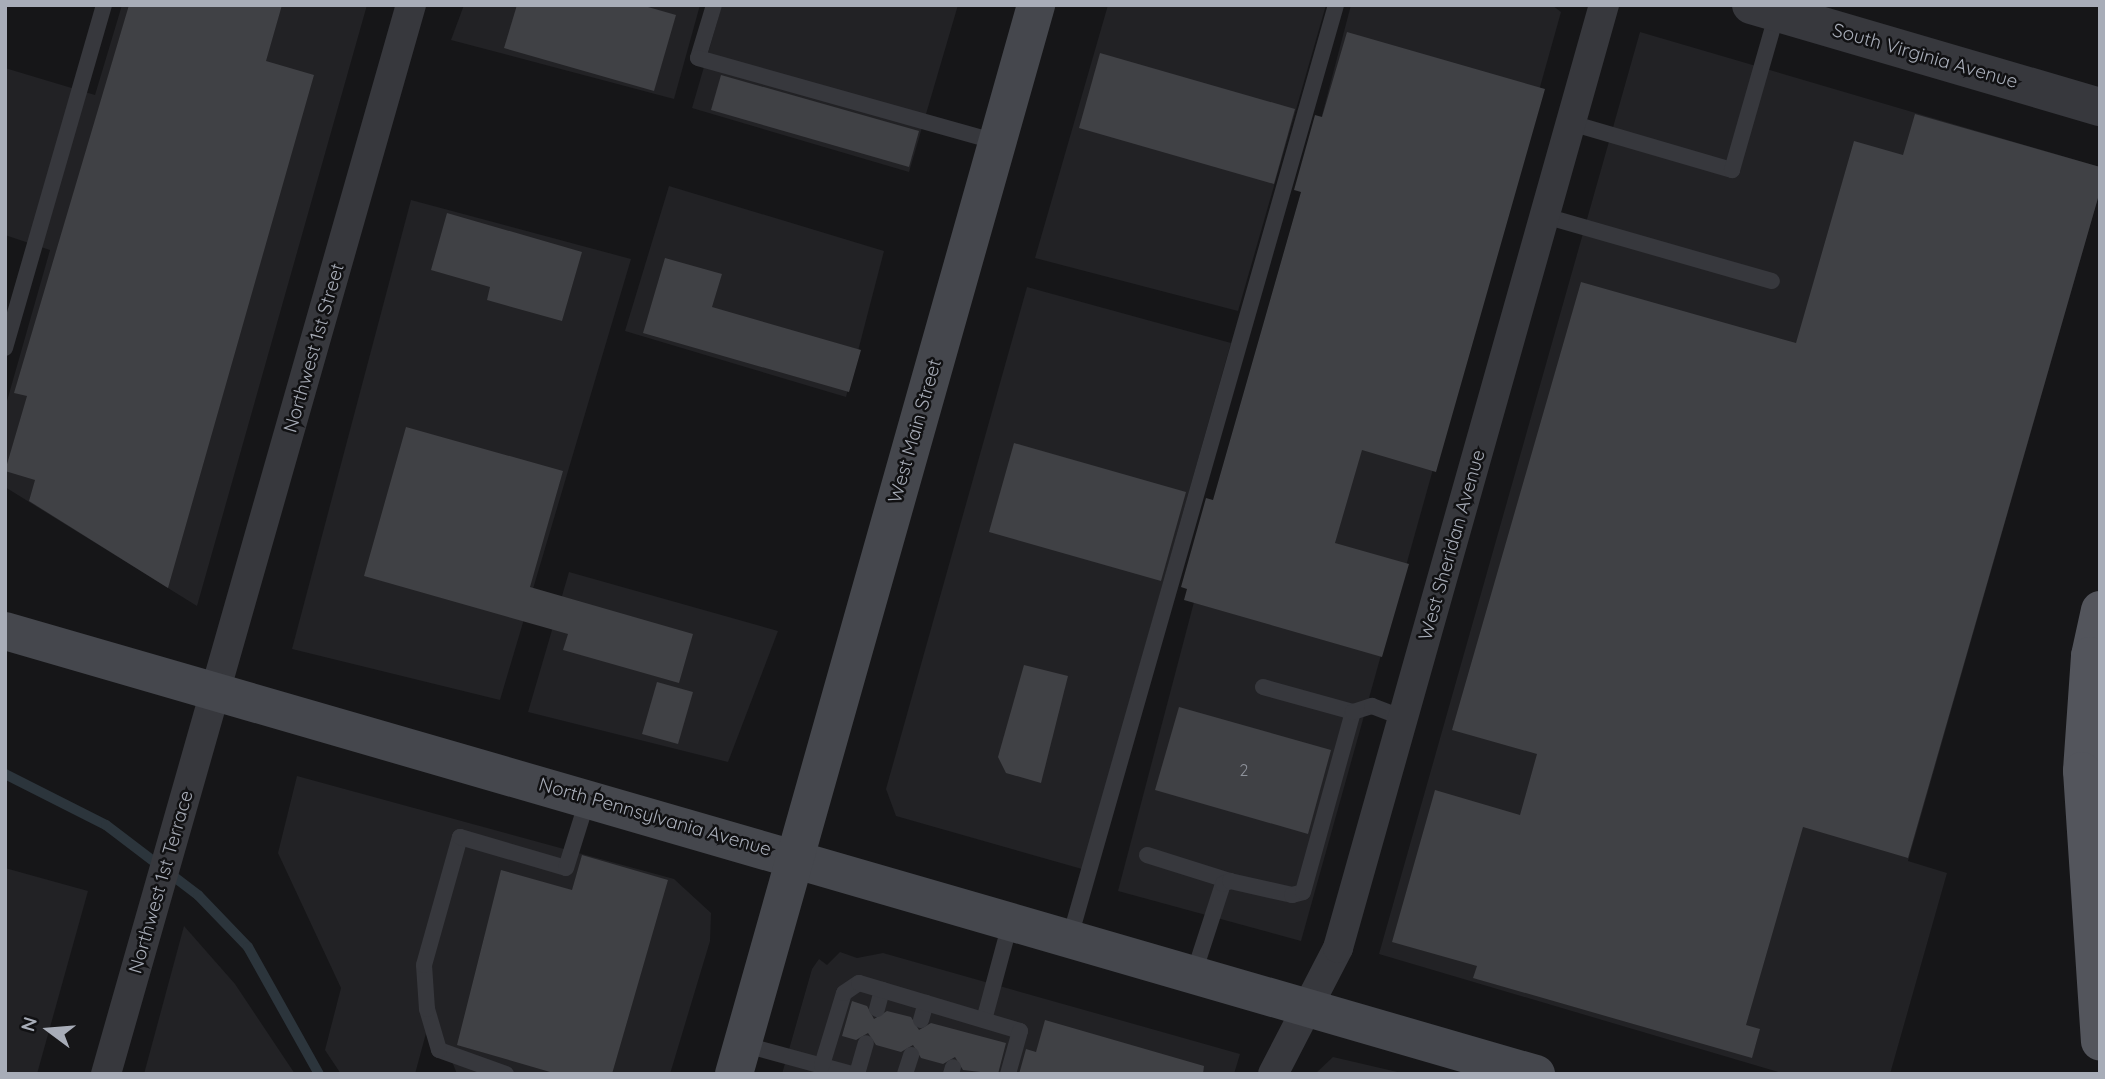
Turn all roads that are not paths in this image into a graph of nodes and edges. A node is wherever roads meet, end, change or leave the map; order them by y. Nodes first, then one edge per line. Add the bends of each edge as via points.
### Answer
1 (104, 5) edge
2 (411, 5) edge
3 (714, 5) edge
4 (1036, 5) edge
5 (1336, 5) edge
6 (1604, 5) edge
7 (1764, 9) edge
8 (2100, 107) edge
9 (1571, 123) junction
10 (997, 142) junction
11 (1545, 216) junction
12 (1772, 281) dead end
13 (5, 348) edge
14 (2100, 610) edge
15 (5, 631) edge
16 (1263, 687) dead end
17 (218, 691) junction
18 (1353, 712) junction
19 (1403, 718) junction
20 (588, 798) junction
21 (1147, 855) dead end
22 (793, 857) junction
23 (1230, 880) junction
24 (1011, 920) junction
25 (1070, 937) junction
26 (1194, 973) junction
27 (882, 990) junction
28 (926, 1003) junction
29 (1305, 1005) junction
30 (877, 1009) dead end
31 (968, 1015) junction
32 (921, 1020) dead end
33 (984, 1020) junction
34 (963, 1032) dead end
35 (2100, 1041) edge
36 (866, 1043) dead end
37 (911, 1055) dead end
38 (738, 1059) edge
39 (822, 1065) junction
40 (106, 1074) edge
41 (506, 1074) edge
42 (855, 1074) edge
43 (905, 1074) edge
44 (1008, 1074) edge
45 (1273, 1074) edge
46 (1536, 1074) edge

1 - 13 lane
2 - 17 street, Northwest 1st Street
3 - 10 lane via 698,58
4 - 10 main road, West Main Street
5 - 25 lane
6 - 9 street, West Sheridan Avenue
7 - 8 street, South Virginia Avenue
7 - 9 lane via 1732,170
9 - 11 street, West Sheridan Avenue
10 - 22 main road, West Main Street
11 - 12 lane
11 - 19 street, West Sheridan Avenue
14 - 35 main road via 2090,656 2082,771
15 - 17 main road, North Pennsylvania Avenue
16 - 18 lane
17 - 20 main road, North Pennsylvania Avenue
17 - 40 street, Northwest 1st Terrace
18 - 19 lane via 1372,706
18 - 23 lane via 1303,892 1292,895
19 - 29 street, West Sheridan Avenue via 1338,948
20 - 22 main road, North Pennsylvania Avenue
20 - 41 lane via 565,867 460,837 424,965 427,1009 439,1050
21 - 23 lane
22 - 24 main road, North Pennsylvania Avenue
22 - 38 main road, West Main Street
23 - 26 lane via 1216,895
24 - 25 main road, North Pennsylvania Avenue
24 - 33 lane
25 - 26 main road, North Pennsylvania Avenue
26 - 29 main road, North Pennsylvania Avenue
27 - 28 lane
27 - 30 lane
27 - 39 lane via 859,983 844,993
28 - 31 lane
28 - 32 lane
29 - 45 street, West Sheridan Avenue
29 - 46 main road, North Pennsylvania Avenue
31 - 33 lane
31 - 34 lane
33 - 44 lane via 1020,1031
36 - 42 lane
37 - 43 lane
38 - 39 lane
39 - 42 lane

